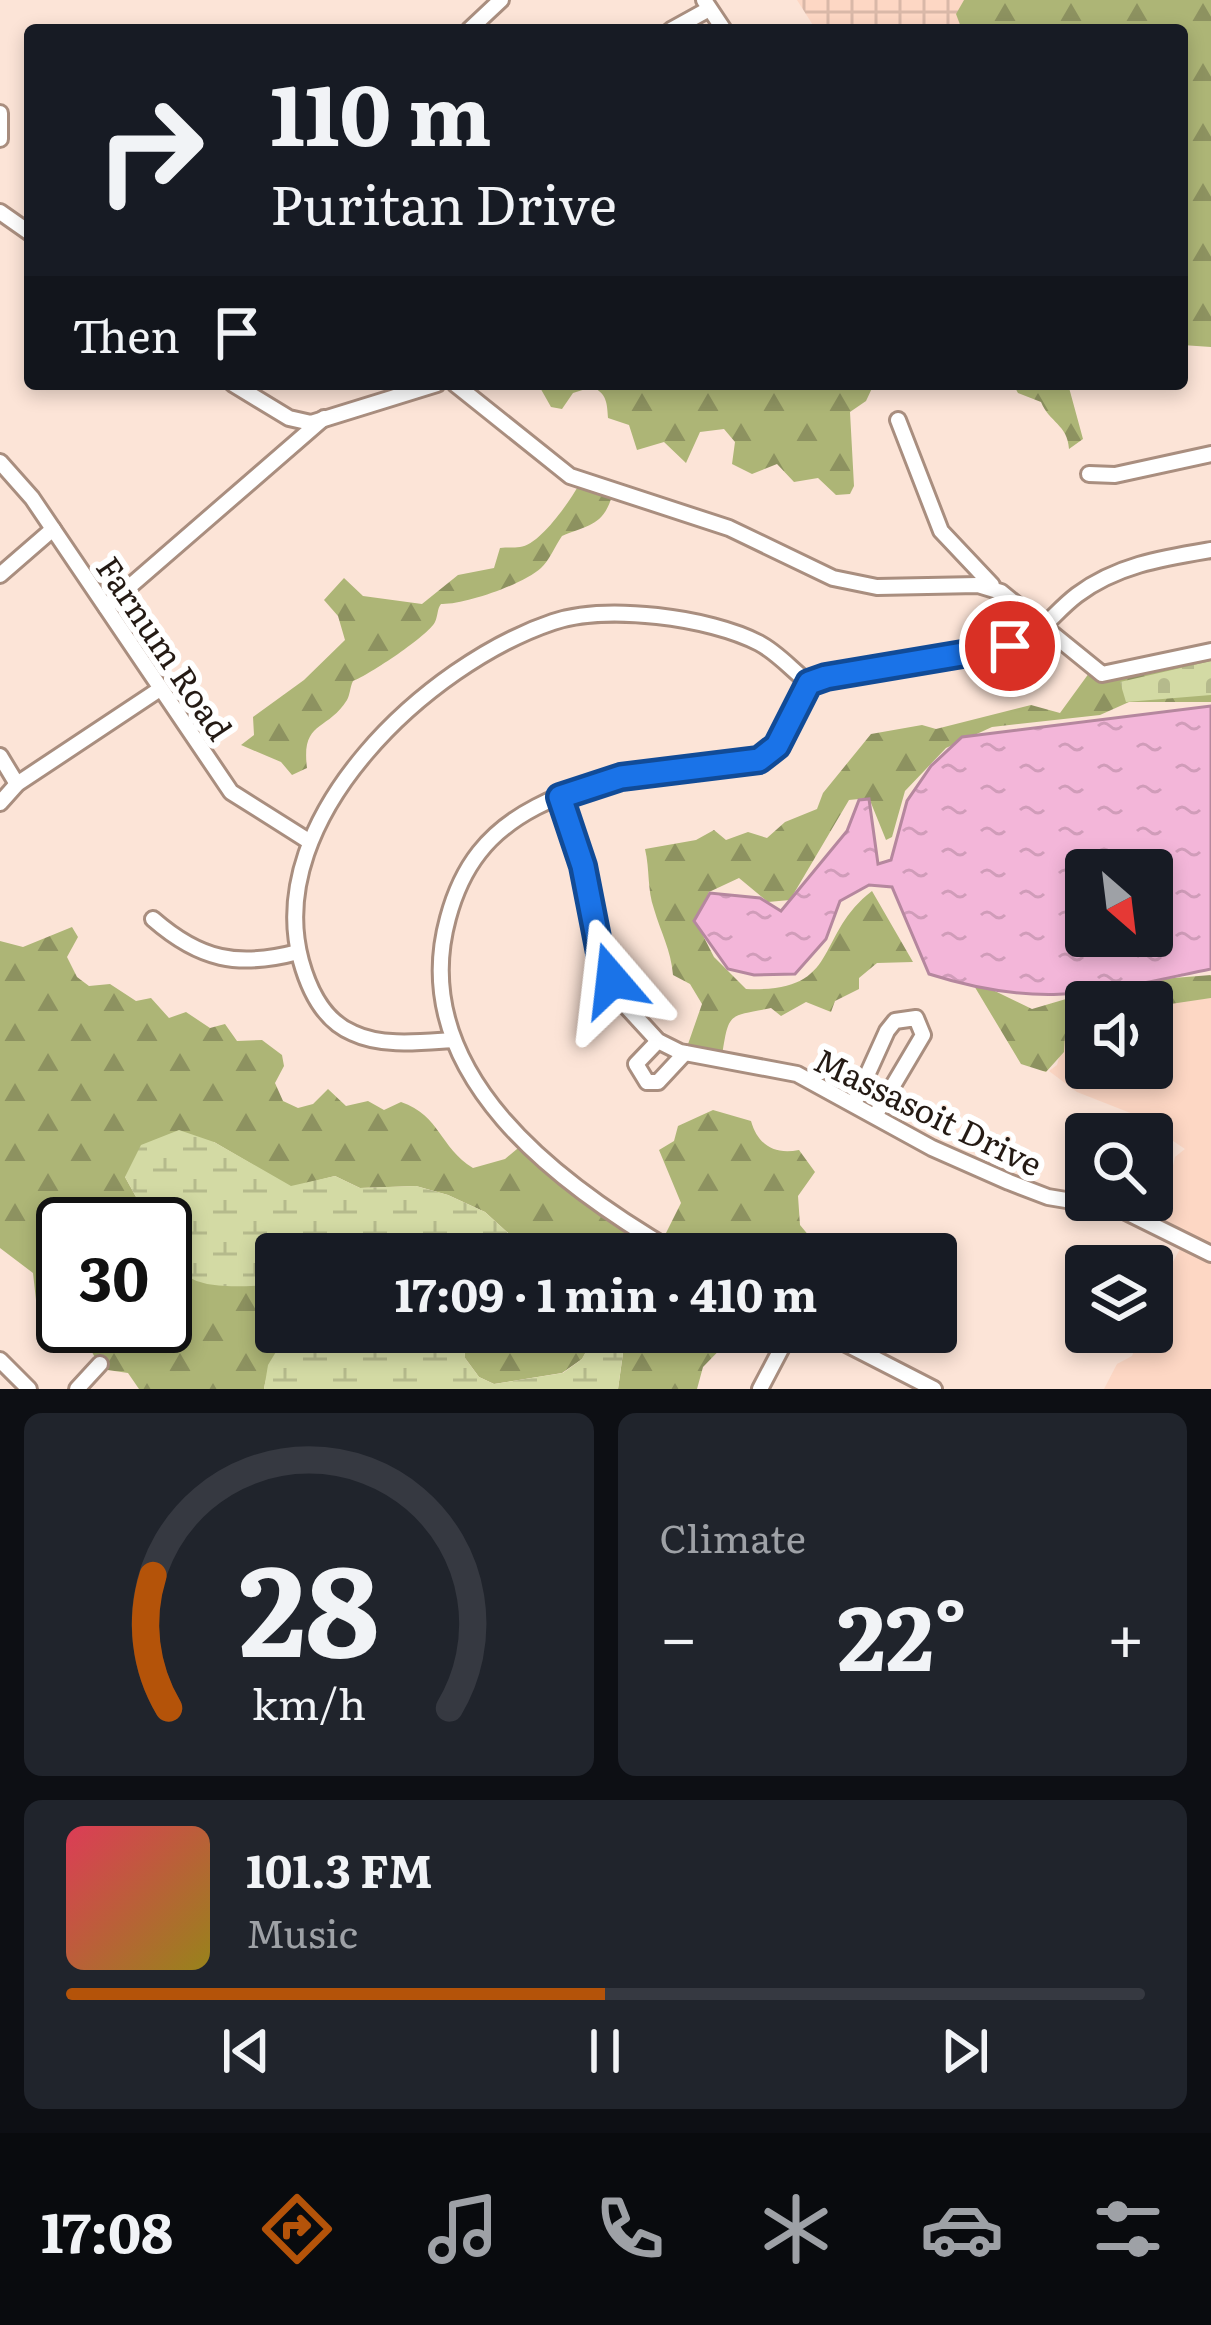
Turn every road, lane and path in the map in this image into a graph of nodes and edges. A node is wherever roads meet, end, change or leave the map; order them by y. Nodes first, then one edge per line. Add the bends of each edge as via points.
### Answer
1 (500, 0) edge
2 (706, 4) edge
3 (486, 24) edge
4 (679, 24) edge
5 (0, 113) edge
6 (0, 139) edge
7 (243, 390) edge
8 (417, 390) edge
9 (462, 390) edge
10 (324, 418) junction
11 (898, 420) dead end
12 (1211, 454) edge
13 (0, 462) edge
14 (1089, 474) dead end
15 (53, 529) junction
16 (1211, 550) edge
17 (0, 575) edge
18 (1000, 592) junction
19 (106, 607) junction
20 (1042, 631) junction
21 (1211, 651) edge
22 (809, 683) junction
23 (160, 689) junction
24 (0, 756) edge
25 (17, 784) junction
26 (560, 797) junction
27 (0, 803) edge
28 (307, 840) junction
29 (153, 919) dead end
30 (298, 952) junction
31 (453, 1040) junction
32 (658, 1041) junction
33 (685, 1054) junction
34 (854, 1104) junction
35 (875, 1116) junction
36 (643, 1233) edge
37 (1211, 1254) edge
38 (779, 1353) edge
39 (865, 1353) edge
40 (0, 1360) edge
41 (100, 1364) dead end
42 (29, 1389) edge
43 (77, 1389) edge
44 (760, 1389) edge
45 (934, 1389) edge

1 - 3 street
2 - 4 street
5 - 6 street
7 - 10 street via 289,418
8 - 10 street
9 - 18 street via 570,476 729,528 833,578
10 - 19 street
11 - 18 street via 941,531
12 - 14 street
13 - 15 street, Farnum Road
15 - 17 street
15 - 19 street, Farnum Road
16 - 20 street via 1125,568 1072,598
18 - 20 street
19 - 23 street, Farnum Road
20 - 21 street via 1102,674
20 - 22 street via 1010,646
22 - 26 street via 777,746 759,760 621,777
22 - 28 street via 755,641 704,626 600,612 553,622 508,642 386,730
23 - 25 street
23 - 28 street, Farnum Road via 231,792
24 - 25 street
25 - 27 street
26 - 31 street via 497,831 455,892 440,977
26 - 32 street, Massasoit Drive via 601,958 624,1004
28 - 30 street via 294,889
29 - 30 street via 214,960
30 - 31 street via 318,1002 354,1034
31 - 36 street via 506,1121 553,1171
32 - 33 street, Massasoit Drive
32 - 33 street via 636,1064 647,1082 658,1082
33 - 34 street, Massasoit Drive via 797,1074
34 - 35 street, Massasoit Drive
34 - 35 street via 887,1030 916,1018 918,1050
35 - 37 street, Massasoit Drive via 1009,1182 1120,1209
38 - 44 street
39 - 45 street
40 - 42 street
41 - 43 street

